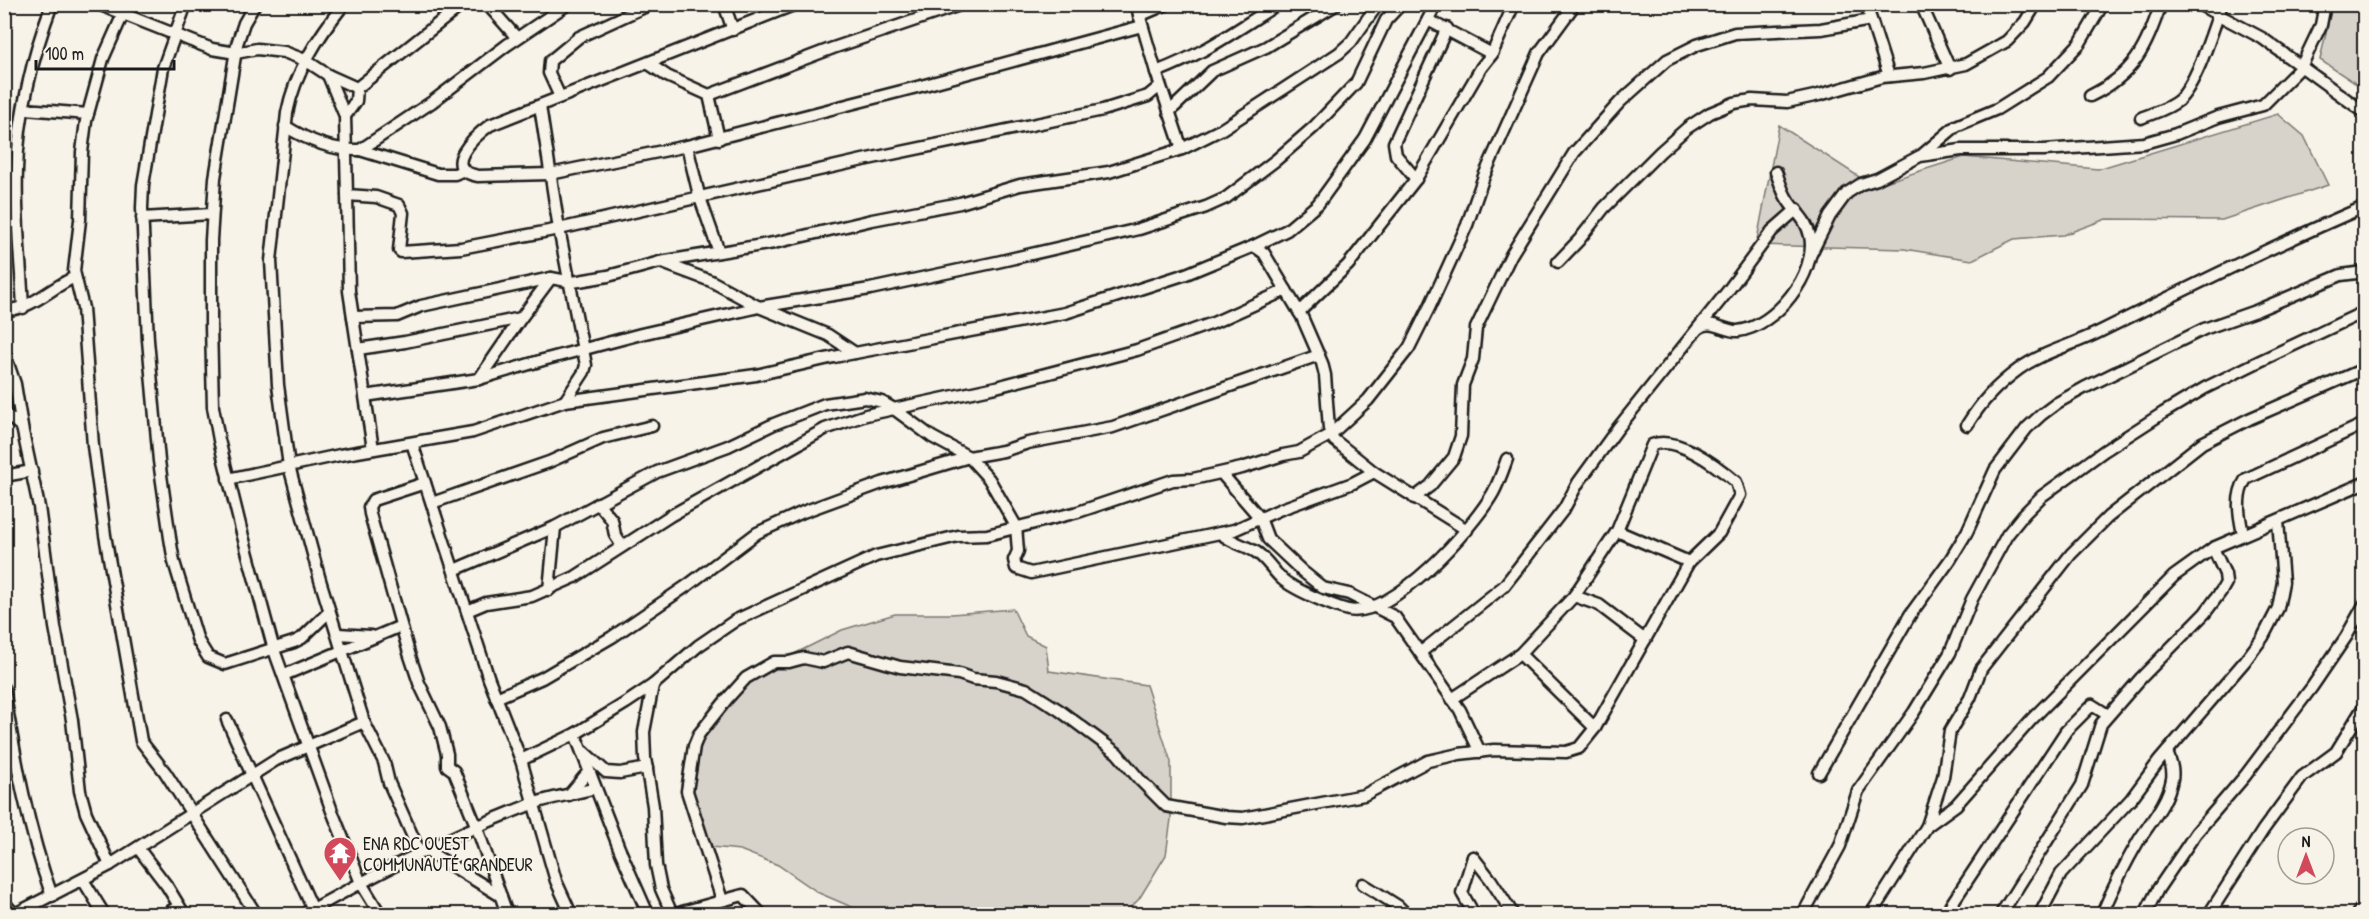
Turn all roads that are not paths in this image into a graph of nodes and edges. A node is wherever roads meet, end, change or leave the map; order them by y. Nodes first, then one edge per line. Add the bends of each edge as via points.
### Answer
1 (52, 4) edge
2 (98, 4) edge
3 (186, 4) edge
4 (255, 4) edge
5 (344, 4) edge
6 (463, 4) edge
7 (487, 4) edge
8 (568, 4) edge
9 (651, 4) edge
10 (724, 4) edge
11 (796, 4) edge
12 (963, 4) edge
13 (1167, 4) edge
14 (1278, 4) edge
15 (1337, 4) edge
16 (1378, 4) edge
17 (1436, 4) edge
18 (1514, 4) edge
19 (1575, 4) edge
20 (1866, 4) edge
21 (1921, 4) edge
22 (2037, 4) edge
23 (2103, 4) edge
24 (2161, 4) edge
25 (2198, 4) edge
26 (2325, 4) edge
27 (1396, 7) edge
28 (119, 10) edge
29 (2221, 10) edge
30 (1139, 15) edge
31 (1428, 20) junction
32 (1871, 20) junction
33 (1447, 28) junction
34 (733, 30) junction
35 (175, 34) junction
36 (517, 38) junction
37 (236, 54) junction
38 (1492, 54) junction
39 (305, 60) junction
40 (649, 64) junction
41 (2301, 67) junction
42 (1950, 69) junction
43 (1156, 72) junction
44 (327, 75) junction
45 (1888, 76) junction
46 (1160, 86) junction
47 (357, 88) junction
48 (709, 95) junction
49 (2090, 96) dead end
50 (561, 97) junction
51 (540, 106) junction
52 (25, 109) junction
53 (1169, 112) junction
54 (2364, 112) edge
55 (88, 114) junction
56 (345, 116) junction
57 (2141, 118) dead end
58 (285, 126) junction
59 (719, 139) junction
60 (687, 146) junction
61 (1182, 148) junction
62 (347, 150) junction
63 (360, 150) junction
64 (1920, 156) junction
65 (464, 170) junction
66 (1776, 172) dead end
67 (550, 174) junction
68 (1416, 179) junction
69 (347, 195) junction
70 (699, 195) junction
71 (2364, 207) edge
72 (1797, 209) junction
73 (212, 214) junction
74 (142, 218) junction
75 (559, 229) junction
76 (1254, 246) junction
77 (719, 252) junction
78 (1810, 256) junction
79 (660, 262) junction
80 (1558, 262) dead end
81 (2364, 273) edge
82 (75, 277) junction
83 (551, 278) junction
84 (569, 281) junction
85 (1286, 290) junction
86 (759, 307) junction
87 (23, 308) junction
88 (4, 311) edge
89 (1299, 312) junction
90 (2364, 312) edge
91 (353, 317) junction
92 (521, 318) junction
93 (1688, 339) junction
94 (358, 349) junction
95 (585, 350) junction
96 (4, 352) edge
97 (855, 353) junction
98 (1319, 355) junction
99 (2364, 369) edge
100 (479, 380) junction
101 (365, 396) junction
102 (565, 400) junction
103 (894, 409) junction
104 (4, 413) edge
105 (2364, 424) edge
106 (1967, 425) dead end
107 (652, 426) dead end
108 (21, 427) junction
109 (1330, 435) junction
110 (412, 443) junction
111 (374, 449) junction
112 (969, 458) junction
113 (1507, 459) dead end
114 (289, 466) junction
115 (32, 471) junction
116 (1374, 472) junction
117 (1222, 474) junction
118 (4, 476) edge
119 (228, 479) junction
120 (425, 483) junction
121 (2364, 483) edge
122 (1414, 498) junction
123 (432, 503) junction
124 (598, 503) junction
125 (1260, 518) junction
126 (2278, 521) junction
127 (1016, 526) junction
128 (555, 528) junction
129 (1467, 530) junction
130 (1617, 531) junction
131 (1220, 533) junction
132 (2243, 534) junction
133 (622, 546) junction
134 (2213, 548) junction
135 (1689, 562) junction
136 (454, 570) junction
137 (549, 590) junction
138 (1574, 596) junction
139 (2364, 606) edge
140 (1370, 607) junction
141 (467, 611) junction
142 (329, 612) junction
143 (401, 626) junction
144 (338, 634) junction
145 (376, 636) junction
146 (1645, 640) junction
147 (274, 650) junction
148 (343, 650) junction
149 (1421, 652) junction
150 (1520, 654) junction
151 (284, 675) junction
152 (653, 685) junction
153 (4, 689) edge
154 (496, 698) junction
155 (1452, 699) junction
156 (2364, 706) edge
157 (2108, 716) junction
158 (227, 720) dead end
159 (364, 722) junction
160 (1595, 728) junction
161 (575, 734) junction
162 (309, 746) junction
163 (581, 750) junction
164 (1480, 752) junction
165 (2167, 752) junction
166 (521, 760) junction
167 (647, 768) junction
168 (589, 771) junction
169 (1819, 773) dead end
170 (253, 775) junction
171 (595, 788) junction
172 (569, 795) junction
173 (534, 803) junction
174 (192, 814) junction
175 (1927, 826) junction
176 (477, 828) junction
177 (138, 848) junction
178 (423, 851) junction
179 (110, 865) junction
180 (83, 880) junction
181 (361, 883) junction
182 (1363, 884) dead end
183 (51, 896) junction
184 (501, 896) junction
185 (722, 900) junction
186 (4, 902) edge
187 (96, 902) junction
188 (2364, 905) edge
189 (181, 910) edge
190 (311, 913) edge
191 (678, 914) edge
192 (15, 915) edge
193 (92, 915) edge
194 (104, 915) edge
195 (166, 915) edge
196 (256, 915) edge
197 (380, 915) edge
198 (507, 915) edge
199 (571, 915) edge
200 (648, 915) edge
201 (761, 915) edge
202 (1306, 915) edge
203 (1310, 915) edge
204 (1406, 915) edge
205 (1474, 915) edge
206 (1513, 915) edge
207 (1803, 915) edge
208 (1871, 915) edge
209 (1945, 915) edge
210 (2001, 915) edge
211 (2040, 915) edge
212 (2102, 915) edge
213 (2145, 915) edge
214 (2209, 915) edge
215 (2357, 915) edge

1 - 52 street via 35,58
2 - 28 street
3 - 35 street
4 - 37 street via 241,31
5 - 39 street
6 - 47 street
7 - 36 street
8 - 36 street
9 - 50 street via 579,37 550,61 549,73
10 - 34 street
11 - 34 street
12 - 48 street
13 - 30 street
14 - 43 street via 1226,39
15 - 53 street via 1266,47 1212,71
16 - 61 street via 1339,53 1222,129
17 - 31 street
18 - 38 street
19 - 109 street via 1539,53 1467,225 1413,340 1368,400
20 - 32 street
21 - 42 street
22 - 42 street via 2007,40 1981,57
23 - 64 street via 2080,42 2048,77 1997,109 1956,126
24 - 49 street via 2146,45 2133,65 2108,87
25 - 29 street
26 - 41 street via 2321,25
27 - 86 street via 1356,83 1276,160 1220,201 1139,229 1041,252 870,289
28 - 35 street
28 - 55 street
29 - 41 street
29 - 57 street via 2181,99
30 - 43 street
30 - 59 street
31 - 33 street
31 - 76 street via 1365,139 1318,204 1287,230
32 - 45 street
32 - 122 street via 1821,29 1723,36 1667,60 1620,102 1574,153 1511,255 1475,332 1473,359 1463,385 1457,448 1443,472
33 - 38 street
33 - 68 street via 1394,143 1401,164
34 - 40 street
35 - 37 street
35 - 74 street via 159,90 143,185
36 - 63 street
37 - 39 street via 273,50
37 - 73 street
38 - 68 street
39 - 44 street
39 - 58 street
40 - 48 street
40 - 50 street
41 - 54 street
41 - 64 street via 2263,105 2144,143 2044,150 1961,150
42 - 45 street
43 - 46 street
44 - 47 street
44 - 56 street
45 - 80 street via 1787,102 1734,103 1710,113 1660,152
46 - 53 street
46 - 70 street via 1148,96 1103,110
47 - 56 street via 356,101
48 - 59 street
50 - 51 street
51 - 65 street via 497,121 473,137 462,156
51 - 67 street
52 - 55 street
52 - 87 street via 17,170
53 - 61 street
55 - 82 street
56 - 62 street
58 - 62 street via 305,139
58 - 114 street via 271,261 277,375
59 - 60 street
60 - 67 street
60 - 70 street
61 - 77 street via 1109,172 1020,185 960,203
62 - 63 street
62 - 69 street
63 - 65 street via 438,174
64 - 78 street via 1847,193 1830,216
65 - 67 street via 478,176
66 - 72 street via 1786,198
67 - 75 street
68 - 89 street via 1348,265
69 - 75 street via 376,197 399,205 403,213 401,252 461,248
69 - 91 street
70 - 75 street
70 - 77 street
71 - 106 street via 2095,334 2052,350 2003,382 1983,400
72 - 78 street via 1811,238
72 - 93 street via 1772,231
73 - 74 street
73 - 119 street via 212,387
74 - 147 street via 162,489 174,562 198,641 208,657 225,664
75 - 84 street
76 - 85 street via 1264,253
76 - 97 street via 1186,274 1083,308
77 - 79 street
78 - 93 street via 1803,278 1784,306 1764,321 1738,331 1703,325
79 - 84 street via 608,276
79 - 86 street via 711,281
81 - 169 street via 2341,275 2194,334 2057,403 2027,428 1995,470 1950,560 1910,615
82 - 87 street
82 - 174 street via 83,308 93,446 139,736
83 - 84 street
83 - 91 street via 421,306 397,316
83 - 92 street
84 - 95 street
85 - 89 street
85 - 103 street via 1213,323 1137,350
86 - 95 street
86 - 97 street via 828,335
87 - 88 street
89 - 98 street
90 - 207 street via 2251,365 2163,413 2104,451 2024,514 2007,535 1972,599 1950,653 1914,712 1858,790 1840,846
91 - 94 street
92 - 94 street
92 - 100 street
93 - 149 street via 1578,483 1564,510 1503,586
94 - 101 street
95 - 100 street
95 - 102 street via 584,372
96 - 108 street via 15,384
97 - 102 street via 756,375
98 - 109 street via 1325,375
98 - 112 street via 1113,427
99 - 175 street via 2202,443 2108,517 2070,555 1981,669 1970,698 1950,731 1943,777
100 - 101 street
101 - 111 street
102 - 110 street via 472,432
103 - 112 street
103 - 124 street via 865,398 825,405 657,472
103 - 133 street via 820,431
104 - 108 street
105 - 132 street via 2246,479 2239,496
107 - 123 street via 603,438 549,462
108 - 115 street
109 - 116 street
109 - 117 street via 1299,452
110 - 111 street
110 - 120 street
111 - 114 street
112 - 127 street via 989,479
112 - 154 street via 838,499 761,530 612,637 542,678
113 - 129 street via 1494,491
114 - 119 street
114 - 142 street
115 - 118 street
115 - 179 street via 80,791
116 - 122 street
116 - 125 street
117 - 125 street
117 - 127 street via 1173,480 1078,512
119 - 147 street
120 - 123 street
120 - 143 street via 373,500 369,507
121 - 126 street
122 - 129 street
123 - 136 street
124 - 128 street
124 - 133 street via 612,520
125 - 131 street via 1242,528
125 - 140 street via 1268,539 1319,585 1349,594
126 - 132 street
126 - 165 street via 2283,582 2273,620 2245,661
127 - 131 street via 1018,551 1014,564 1031,573
127 - 152 street via 987,535 958,536 867,560 736,620
128 - 136 street
128 - 137 street
129 - 140 street via 1423,574 1391,598
130 - 135 street
130 - 135 street via 1652,445 1660,442 1699,455 1736,482 1740,495 1719,533
130 - 138 street
131 - 140 street via 1258,553 1280,577 1302,592 1350,610
132 - 134 street
133 - 137 street
134 - 157 street via 2225,574 2222,590
134 - 175 street via 2174,576 2031,720 1956,805
135 - 146 street
136 - 141 street
137 - 141 street via 486,603
138 - 146 street via 1599,605
138 - 150 street
139 - 213 street via 2312,687 2196,833
140 - 149 street via 1395,617
141 - 154 street
142 - 144 street
142 - 147 street via 302,638
143 - 145 street
143 - 176 street via 419,683 440,727 447,766 454,771
144 - 145 street
144 - 148 street
145 - 148 street
146 - 160 street
147 - 151 street
148 - 151 street
148 - 159 street
149 - 155 street
150 - 155 street
150 - 160 street
151 - 162 street
152 - 161 street
152 - 167 street via 644,732
153 - 183 street via 22,790
154 - 166 street
155 - 164 street
156 - 214 street via 2336,752 2302,777
157 - 209 street via 2092,705 2066,731
157 - 210 street via 2095,737 2082,785
158 - 170 street
159 - 162 street
159 - 178 street
160 - 164 street via 1579,748 1566,752
161 - 163 street
161 - 166 street
162 - 170 street
162 - 181 street
163 - 167 street via 606,772
163 - 168 street
164 - 185 street via 1428,761 1364,795 1226,818 1166,806 1117,753 1026,689 900,666 848,652 823,662 804,658 774,662 746,678 699,734 694,746 687,791
165 - 211 street via 2131,799 2061,874
165 - 212 street via 2173,777 2169,791 2122,868
166 - 173 street
167 - 191 street via 657,871 661,889
168 - 171 street
168 - 172 street
170 - 174 street
170 - 190 street
171 - 172 street
171 - 200 street
172 - 173 street
173 - 176 street
173 - 199 street via 556,881
174 - 177 street
174 - 196 street
175 - 208 street
176 - 178 street
176 - 184 street
177 - 179 street
177 - 189 street
178 - 181 street
178 - 184 street
179 - 180 street
180 - 183 street
180 - 187 street
181 - 190 street
181 - 197 street
182 - 204 street
183 - 192 street
184 - 198 street
185 - 191 street
185 - 201 street via 744,896
186 - 192 street
187 - 193 street
187 - 194 street
188 - 215 street
189 - 195 street
202 - 203 street
205 - 206 street via 1462,893 1473,857

